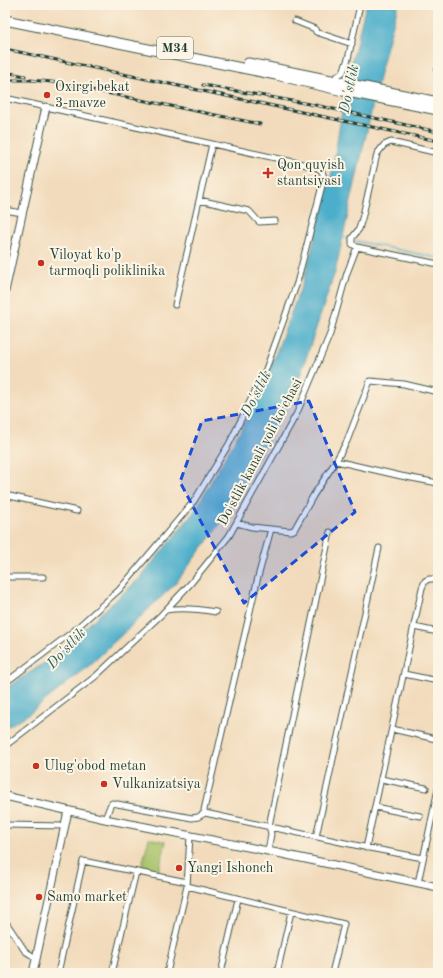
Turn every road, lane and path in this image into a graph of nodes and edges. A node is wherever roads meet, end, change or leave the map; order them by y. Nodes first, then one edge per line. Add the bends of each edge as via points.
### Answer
1 (360, 5) edge
2 (5, 14) edge
3 (5, 20) edge
4 (295, 21) dead end
5 (352, 44) junction
6 (438, 69) edge
7 (438, 73) edge
8 (331, 80) junction
9 (344, 87) junction
10 (383, 95) junction
11 (5, 98) edge
12 (438, 102) edge
13 (46, 107) junction
14 (438, 110) edge
15 (212, 144) junction
16 (438, 152) edge
17 (199, 200) junction
18 (5, 210) edge
19 (22, 213) junction
20 (275, 221) dead end
21 (357, 247) junction
22 (438, 264) edge
23 (5, 291) edge
24 (175, 304) dead end
25 (438, 392) edge
26 (336, 461) junction
27 (438, 483) edge
28 (5, 495) edge
29 (77, 511) dead end
30 (237, 523) junction
31 (271, 529) junction
32 (330, 532) dead end
33 (379, 548) dead end
34 (5, 577) edge
35 (43, 577) dead end
36 (438, 579) edge
37 (165, 611) junction
38 (216, 612) dead end
39 (414, 627) junction
40 (438, 632) edge
41 (404, 674) junction
42 (438, 681) edge
43 (5, 683) edge
44 (392, 729) junction
45 (436, 739) dead end
46 (5, 746) edge
47 (381, 779) junction
48 (426, 788) dead end
49 (438, 789) edge
50 (5, 796) edge
51 (375, 807) junction
52 (68, 811) junction
53 (205, 813) junction
54 (420, 816) dead end
55 (105, 819) junction
56 (5, 825) edge
57 (65, 826) junction
58 (269, 826) junction
59 (190, 836) junction
60 (316, 837) junction
61 (366, 848) junction
62 (268, 851) junction
63 (423, 858) junction
64 (136, 872) junction
65 (418, 883) junction
66 (187, 884) junction
67 (438, 887) edge
68 (238, 899) junction
69 (292, 912) junction
70 (5, 921) edge
71 (36, 958) junction
72 (33, 973) edge
73 (58, 973) edge
74 (112, 973) edge
75 (167, 973) edge
76 (221, 973) edge
77 (277, 973) edge
78 (332, 973) edge

1 - 5 street
2 - 8 highway, M34
3 - 9 highway, M34
4 - 5 street via 315,29 316,32
5 - 8 street via 343,72
6 - 7 street
8 - 9 highway, M34
9 - 10 highway
10 - 12 highway
10 - 14 highway
11 - 13 street
13 - 15 street
13 - 19 main road
15 - 17 street
15 - 43 street via 316,167 322,171 324,178 297,283 266,369 229,444 194,501 119,590 71,633
16 - 21 street via 390,142 384,145 377,154 359,229 352,238 352,244
17 - 20 street via 249,210 259,222
17 - 24 street
18 - 19 street
19 - 23 main road
21 - 22 street
21 - 30 street, Do'stlik kanali yoli ko'chasi via 316,371 297,413
25 - 26 street via 404,384 370,381 347,441
26 - 27 street
26 - 31 street via 294,530
28 - 29 street
30 - 31 street
30 - 37 street, Do'stlik kanali yoli ko'chasi via 196,577
31 - 53 street via 256,584
32 - 58 street
33 - 60 street
34 - 35 street
36 - 39 street via 425,581
37 - 38 street via 175,608
37 - 46 street, Do'stlik kanali yoli ko'chasi via 96,676
39 - 40 street
39 - 41 street
41 - 42 street
41 - 44 street
44 - 45 street
44 - 47 street
47 - 48 street
47 - 51 street
49 - 63 street
50 - 52 main road
51 - 54 street
51 - 61 street
52 - 55 main road
52 - 57 main road
53 - 55 street via 192,818 112,803
53 - 58 street
55 - 59 main road
56 - 57 street
57 - 71 main road
58 - 60 street
58 - 62 street via 271,834
59 - 62 main road
59 - 66 street
60 - 61 street
61 - 63 street
62 - 65 main road
63 - 65 street
64 - 66 street
64 - 73 street via 83,861
64 - 74 street
65 - 67 main road
66 - 68 street
66 - 75 street
68 - 69 street
68 - 76 street
69 - 77 street
69 - 78 street via 344,924
70 - 71 street via 25,951
71 - 72 main road

